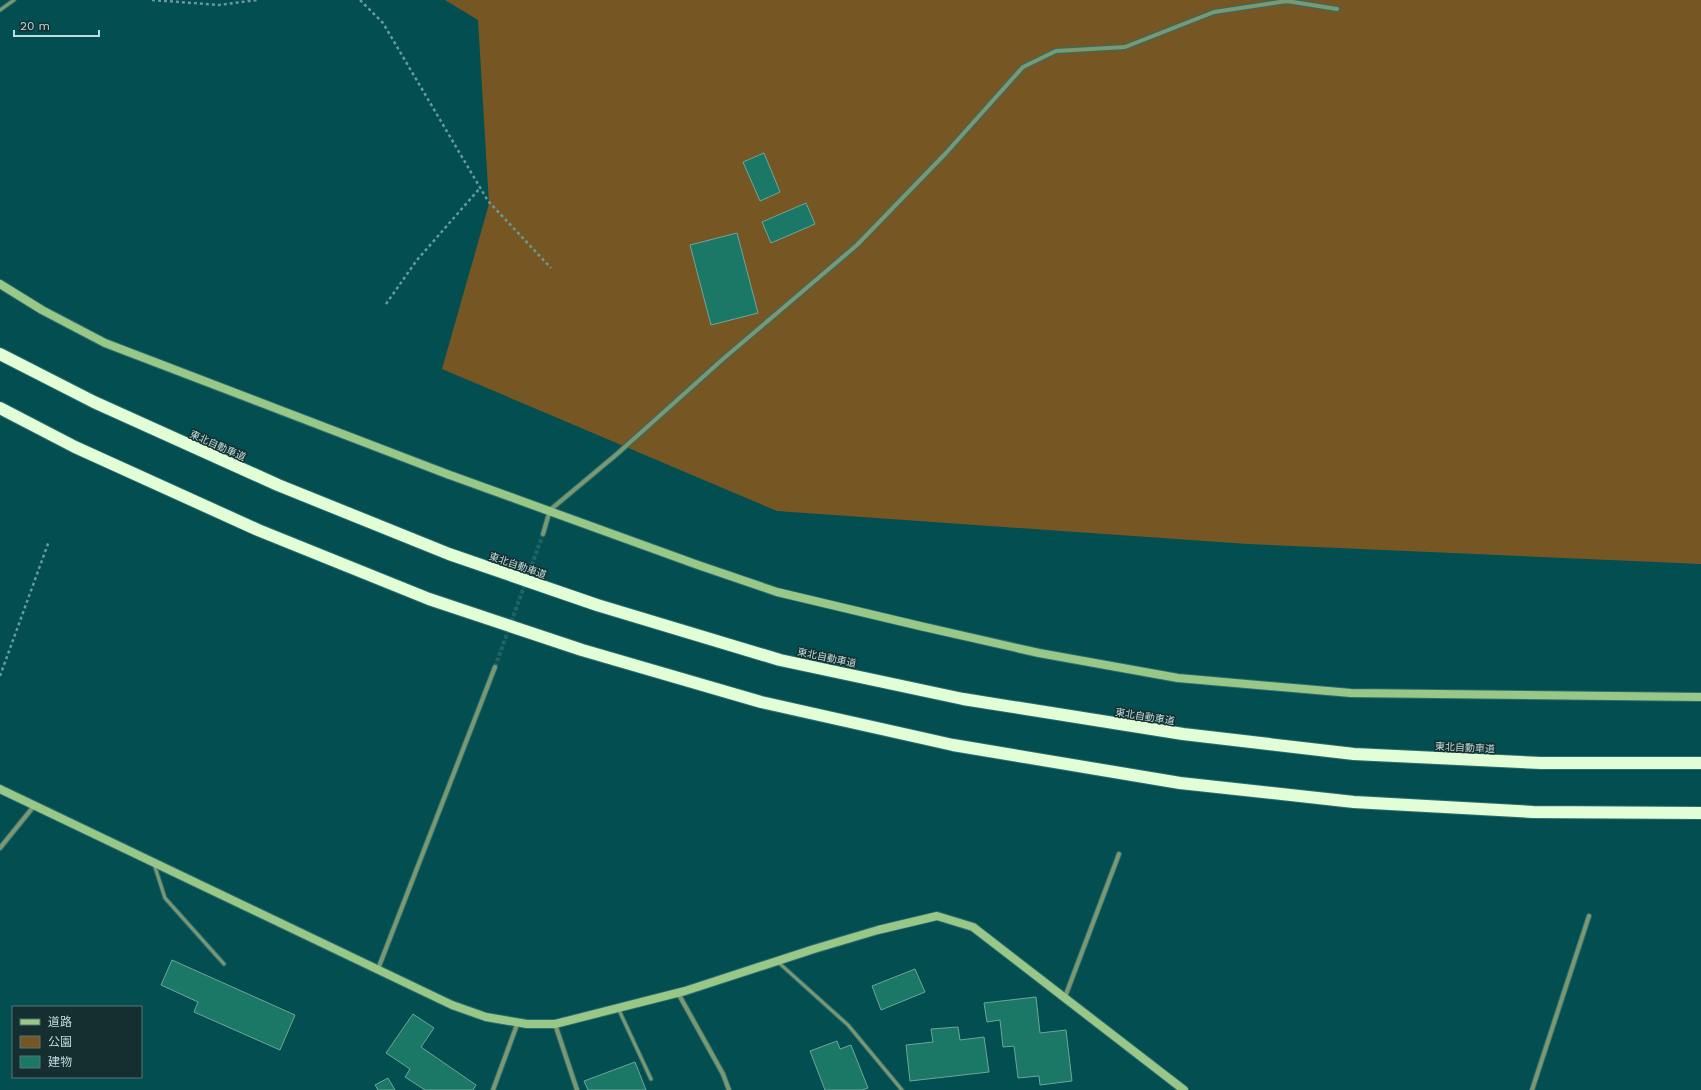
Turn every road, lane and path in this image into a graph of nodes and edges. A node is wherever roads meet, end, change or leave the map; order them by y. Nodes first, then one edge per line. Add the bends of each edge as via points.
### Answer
1 (14, 0) edge
2 (152, 0) edge
3 (257, 0) edge
4 (360, 0) edge
5 (1338, 9) dead end
6 (0, 10) edge
7 (480, 188) junction
8 (551, 268) dead end
9 (0, 284) edge
10 (386, 304) dead end
11 (0, 354) edge
12 (0, 408) edge
13 (550, 510) junction
14 (543, 534) tunnel mouth
15 (49, 541) dead end
16 (495, 667) tunnel mouth
17 (0, 676) edge
18 (1701, 697) edge
19 (1701, 763) edge
20 (0, 789) edge
21 (34, 805) junction
22 (1701, 813) edge
23 (0, 848) edge
24 (1119, 854) dead end
25 (153, 863) junction
26 (1589, 916) dead end
27 (777, 961) junction
28 (224, 964) dead end
29 (377, 970) junction
30 (677, 992) junction
31 (1065, 997) junction
32 (618, 1008) junction
33 (518, 1022) junction
34 (555, 1024) junction
35 (651, 1079) dead end
36 (493, 1090) edge
37 (577, 1090) edge
38 (729, 1090) edge
39 (902, 1090) edge
40 (1184, 1090) edge
41 (1532, 1090) edge

1 - 6 lane
2 - 3 path via 219,5
4 - 7 path via 383,23
5 - 13 street via 1287,1 1214,12 1125,47 1056,51 1023,67 946,153 857,245
7 - 8 path via 488,201
7 - 10 path via 417,260
9 - 13 street via 42,310 105,343 447,474
11 - 19 highway, 東北自動車道 via 94,402 278,485 449,554 597,605 780,660 963,699 1183,734 1354,754 1541,763
12 - 22 highway via 75,447 258,530 428,599 582,650 761,702 953,745 1180,783 1354,802 1533,812
13 - 14 street
13 - 18 street via 777,592 1039,653 1178,678 1351,694
15 - 17 path
16 - 29 street
20 - 21 street
21 - 23 street
21 - 25 street
24 - 31 street
25 - 28 lane via 165,898
25 - 29 street
26 - 41 street
27 - 30 street
27 - 31 street via 878,930 937,916 973,927
27 - 39 lane via 848,1025
29 - 33 street via 452,1005 486,1017
30 - 32 street
30 - 38 street via 723,1074
31 - 40 street
32 - 34 street
32 - 35 lane
33 - 34 street
33 - 36 street
34 - 37 street

